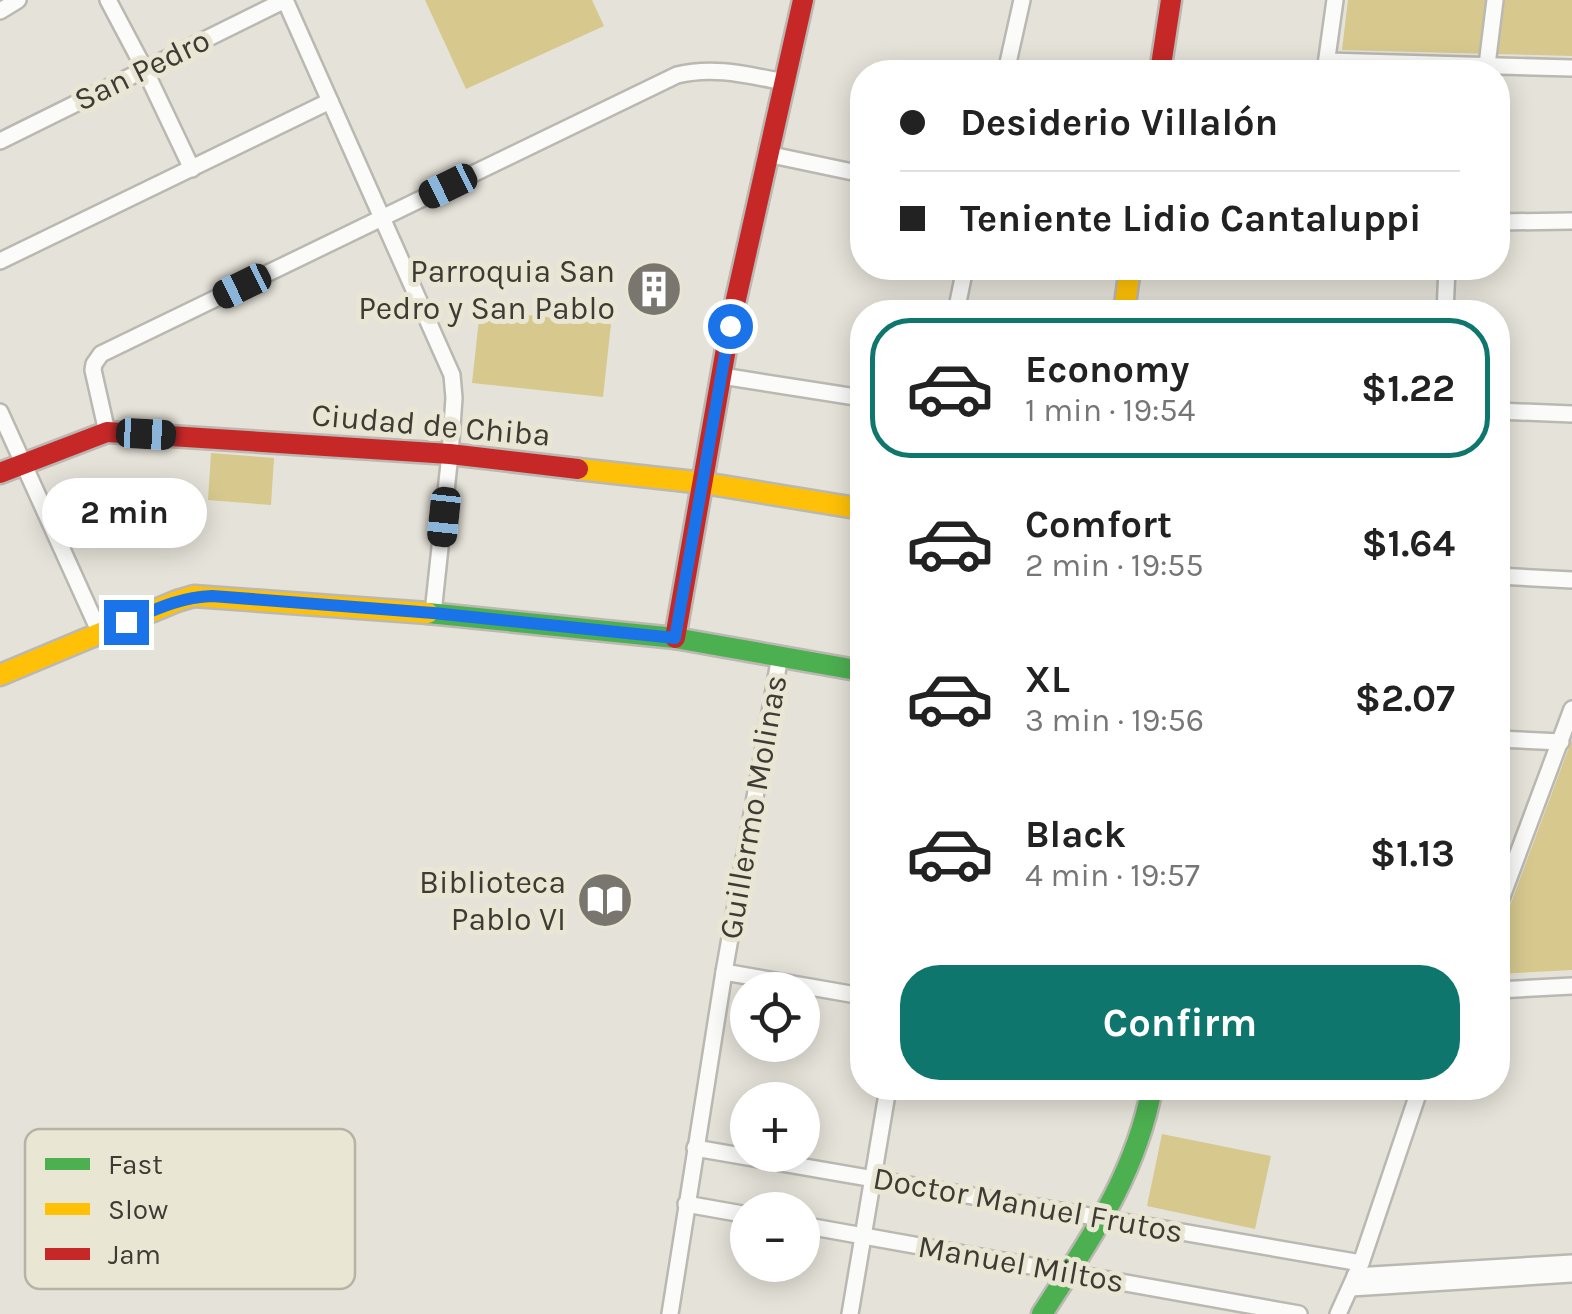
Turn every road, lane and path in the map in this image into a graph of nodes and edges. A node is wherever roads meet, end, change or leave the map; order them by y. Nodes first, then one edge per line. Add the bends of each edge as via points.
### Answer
1 (18, 0) edge
2 (108, 0) edge
3 (285, 0) edge
4 (804, 0) edge
5 (1022, 0) edge
6 (1171, 0) edge
7 (1335, 0) edge
8 (1495, 0) edge
9 (0, 11) edge
10 (1009, 60) edge
11 (1162, 60) edge
12 (1327, 60) edge
13 (1488, 60) edge
14 (1510, 66) edge
15 (144, 68) junction
16 (1572, 68) edge
17 (784, 82) junction
18 (330, 101) junction
19 (0, 141) edge
20 (767, 154) junction
21 (192, 169) junction
22 (850, 171) edge
23 (382, 217) junction
24 (1572, 221) edge
25 (1510, 222) edge
26 (0, 261) edge
27 (722, 376) junction
28 (850, 396) edge
29 (1510, 411) edge
30 (0, 412) edge
31 (1572, 414) edge
32 (107, 432) junction
33 (450, 454) junction
34 (24, 464) junction
35 (0, 473) edge
36 (704, 483) junction
37 (850, 507) edge
38 (1510, 577) edge
39 (1572, 580) edge
40 (433, 613) junction
41 (100, 633) junction
42 (675, 638) junction
43 (780, 656) junction
44 (850, 669) edge
45 (0, 676) edge
46 (1572, 709) edge
47 (1510, 739) edge
48 (1561, 742) junction
49 (1510, 872) edge
50 (724, 972) junction
51 (1572, 986) edge
52 (1510, 989) edge
53 (850, 994) edge
54 (886, 1100) edge
55 (1150, 1100) edge
56 (1416, 1100) edge
57 (695, 1148) junction
58 (872, 1178) junction
59 (686, 1204) junction
60 (730, 1211) edge
61 (1104, 1219) junction
62 (820, 1227) edge
63 (864, 1236) junction
64 (1572, 1263) edge
65 (1068, 1272) junction
66 (1572, 1274) edge
67 (1355, 1276) junction
68 (670, 1314) edge
69 (850, 1314) edge
70 (1042, 1314) edge
71 (1299, 1314) edge
72 (1338, 1314) edge

1 - 9 street
2 - 15 street
3 - 15 street, San Pedro
3 - 18 street
4 - 17 street
5 - 10 street
6 - 11 street
7 - 12 street
8 - 13 street
14 - 16 street
15 - 19 street, San Pedro
15 - 21 street
17 - 20 street
17 - 23 street via 717,70 676,75
18 - 21 street
18 - 23 street
20 - 22 street
20 - 27 street
21 - 26 street
23 - 32 street via 101,354 93,370
23 - 33 street via 452,376
24 - 25 street
27 - 28 street
27 - 36 street
29 - 31 street
30 - 34 street
32 - 33 street, Ciudad de Chiba
32 - 34 street, Ciudad de Chiba
33 - 36 street, Ciudad de Chiba
33 - 40 street
34 - 35 street, Ciudad de Chiba
34 - 41 street
36 - 37 street, Ciudad de Chiba
36 - 42 street
38 - 39 street
40 - 41 street via 194,596
40 - 42 street
41 - 45 street
42 - 43 street
43 - 44 street
43 - 50 street, Guillermo Molinas
46 - 48 street
47 - 48 street
48 - 49 street
50 - 53 street
50 - 57 street, Guillermo Molinas
51 - 52 street
54 - 58 street
55 - 61 street via 1142,1136
56 - 67 street
57 - 58 street, Doctor Manuel Frutos
57 - 59 street, Guillermo Molinas
58 - 61 street, Doctor Manuel Frutos
58 - 63 street
59 - 60 street
59 - 68 street, Guillermo Molinas
61 - 65 street
61 - 67 street, Doctor Manuel Frutos
62 - 63 street, Manuel Miltos
63 - 65 street, Manuel Miltos
63 - 69 street
64 - 67 street
65 - 70 street
65 - 71 street, Manuel Miltos
66 - 67 street
67 - 72 street

